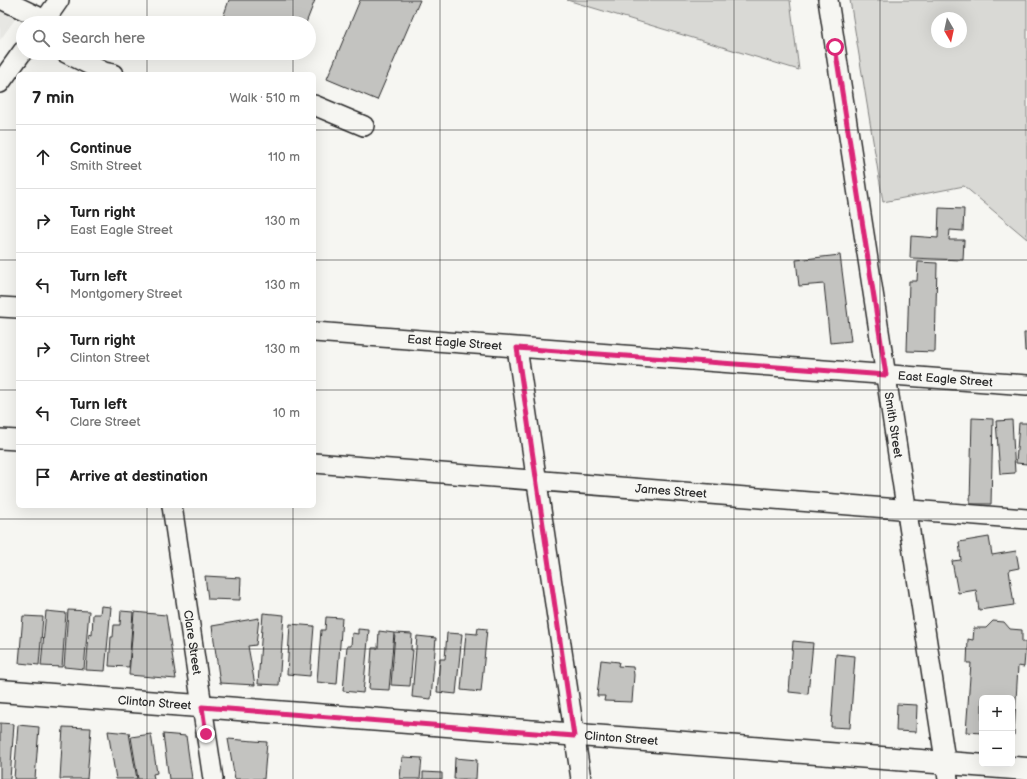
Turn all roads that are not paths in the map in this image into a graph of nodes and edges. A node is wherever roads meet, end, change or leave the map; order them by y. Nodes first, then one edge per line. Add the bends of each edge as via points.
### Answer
1 (4, 0) edge
2 (34, 0) edge
3 (59, 0) edge
4 (828, 0) edge
5 (34, 16) edge
6 (42, 16) edge
7 (48, 16) edge
8 (16, 60) edge
9 (80, 60) edge
10 (104, 72) edge
11 (0, 83) edge
12 (316, 106) edge
13 (364, 126) dead end
14 (0, 307) edge
15 (16, 308) edge
16 (316, 332) edge
17 (517, 348) junction
18 (886, 375) junction
19 (1027, 385) edge
20 (0, 439) edge
21 (16, 440) edge
22 (316, 463) edge
23 (536, 481) junction
24 (172, 508) edge
25 (907, 509) junction
26 (1027, 519) edge
27 (0, 691) edge
28 (202, 707) junction
29 (574, 736) junction
30 (1027, 769) edge
31 (947, 771) edge
32 (213, 779) edge
33 (581, 779) edge

1 - 5 street
2 - 6 street
3 - 7 street
4 - 18 street, Smith Street
8 - 11 street
9 - 10 street
12 - 13 street
14 - 15 street
16 - 17 street, East Eagle Street
17 - 18 street, East Eagle Street
17 - 23 street
18 - 19 street, East Eagle Street
18 - 25 street, Smith Street
20 - 21 street
22 - 23 street, James Street
23 - 25 street, James Street
23 - 29 street
24 - 28 street, Clare Street
25 - 26 street, James Street
25 - 31 street, Smith Street
27 - 28 main road, Clinton Street
28 - 29 main road, Clinton Street
28 - 32 street, Clare Street
29 - 31 main road, Clinton Street
29 - 33 street
30 - 31 main road, Clinton Street

